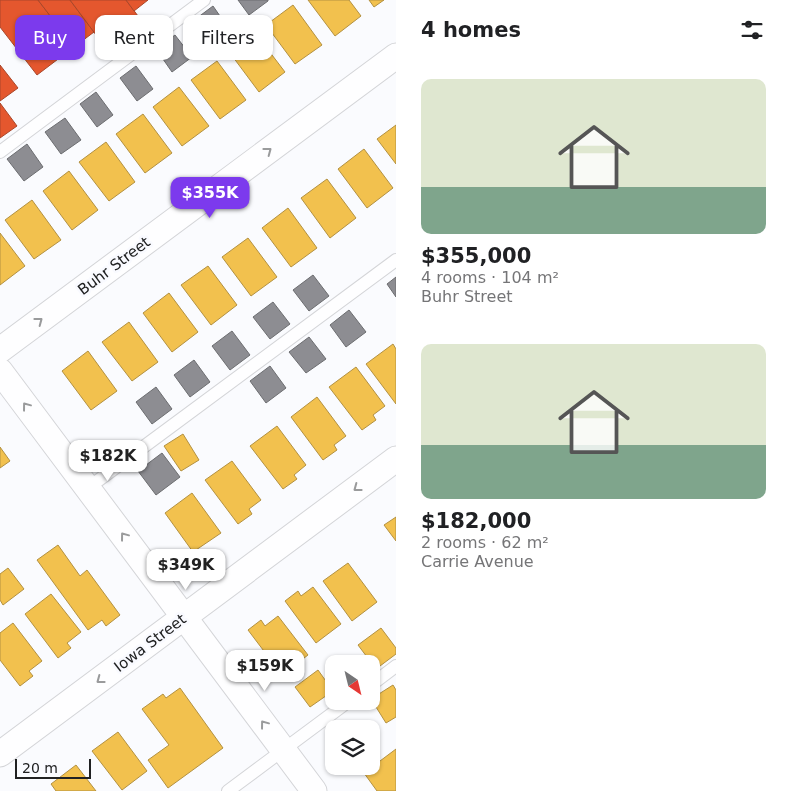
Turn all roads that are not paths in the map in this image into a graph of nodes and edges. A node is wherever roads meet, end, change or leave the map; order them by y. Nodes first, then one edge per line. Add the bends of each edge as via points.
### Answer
1 (204, 0) edge
2 (396, 56) edge
3 (0, 152) edge
4 (396, 260) edge
5 (0, 350) edge
6 (0, 370) edge
7 (396, 459) edge
8 (88, 488) junction
9 (184, 617) junction
10 (396, 666) edge
11 (380, 678) edge
12 (337, 710) edge
13 (283, 750) junction
14 (0, 754) edge
15 (228, 791) edge
16 (314, 791) edge

1 - 3 lane
5 -> 2 street, Buhr Street
4 - 8 lane
8 -> 6 street
7 -> 9 street, Iowa Street
9 -> 8 street
13 -> 9 street
9 -> 14 street, Iowa Street
10 - 11 lane
12 - 13 lane
13 - 15 lane
13 - 16 street

